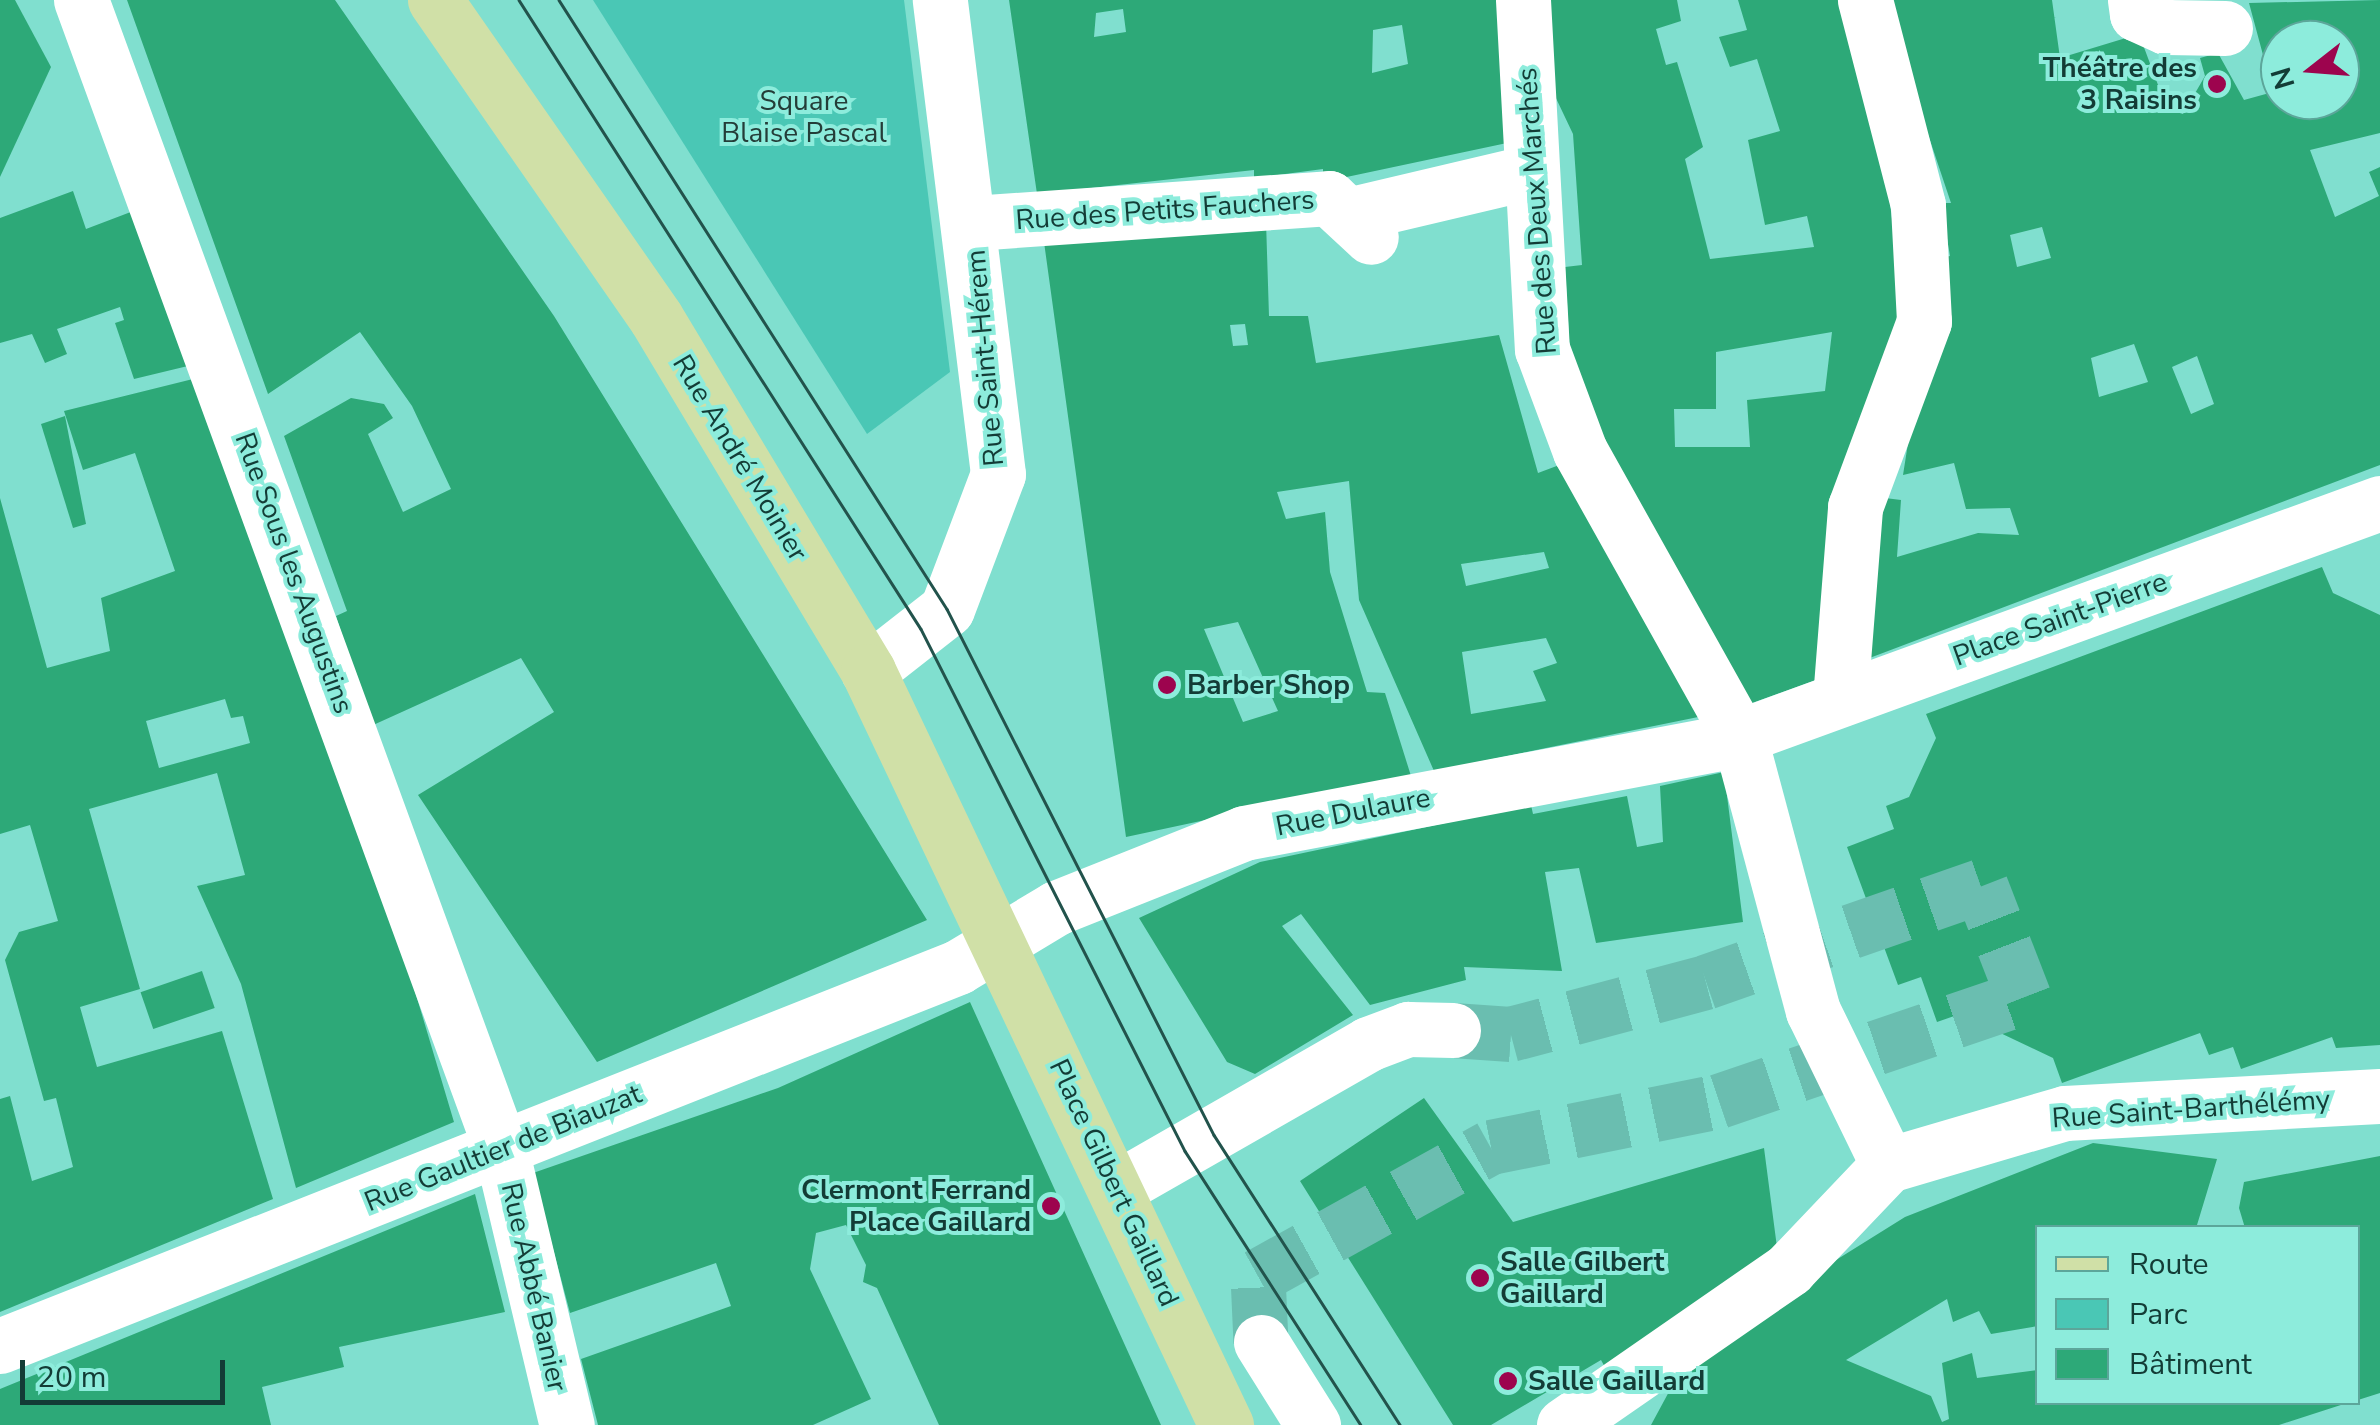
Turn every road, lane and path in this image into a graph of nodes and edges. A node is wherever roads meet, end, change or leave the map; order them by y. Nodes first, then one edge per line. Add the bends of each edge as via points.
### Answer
1 (81, 0) edge
2 (436, 0) edge
3 (940, 0) edge
4 (1524, 0) edge
5 (1865, 0) edge
6 (2134, 0) edge
7 (2225, 28) dead end
8 (1530, 172) junction
9 (973, 223) junction
10 (2380, 503) edge
11 (868, 671) junction
12 (1840, 699) junction
13 (1732, 738) junction
14 (1001, 941) junction
15 (1453, 1030) tunnel mouth
16 (2380, 1096) edge
17 (502, 1149) junction
18 (1888, 1164) junction
19 (1117, 1188) junction
20 (1260, 1342) tunnel mouth
21 (0, 1346) edge
22 (567, 1425) edge
23 (1226, 1425) edge
24 (1313, 1425) edge
25 (1564, 1425) edge

1 - 17 street, Rue Sous les Augustins
2 - 11 main road, Rue André Moinier via 656,318
3 - 9 street, Rue Saint-Hérem
4 - 8 street, Rue des Deux Marchés
5 - 12 street via 1918,205 1924,322 1855,507
6 - 7 street via 2137,14 2166,27
8 - 9 street, Rue des Petits Fauchers via 1361,225 1329,198
8 - 13 street, Rue des Deux Marchés via 1542,349 1580,451
9 - 11 street, Rue Saint-Hérem via 998,474 947,609
10 - 12 street, Place Saint-Pierre
11 - 14 main road, Rue André Moinier
12 - 13 street, Place Saint-Pierre
13 - 14 street, Rue Dulaure via 1244,833 1104,886
13 - 18 street via 1813,1011
14 - 17 street, Rue Gaultier de Biauzat via 958,967
14 - 19 main road, Place Gilbert Gaillard
15 - 19 street via 1408,1029 1368,1044
16 - 18 street, Rue Saint-Barthélémy via 2065,1113
17 - 21 street, Rue Gaultier de Biauzat
17 - 22 street, Rue Abbé Banier
18 - 25 street via 1790,1269
19 - 23 main road, Place Gilbert Gaillard
20 - 24 street

